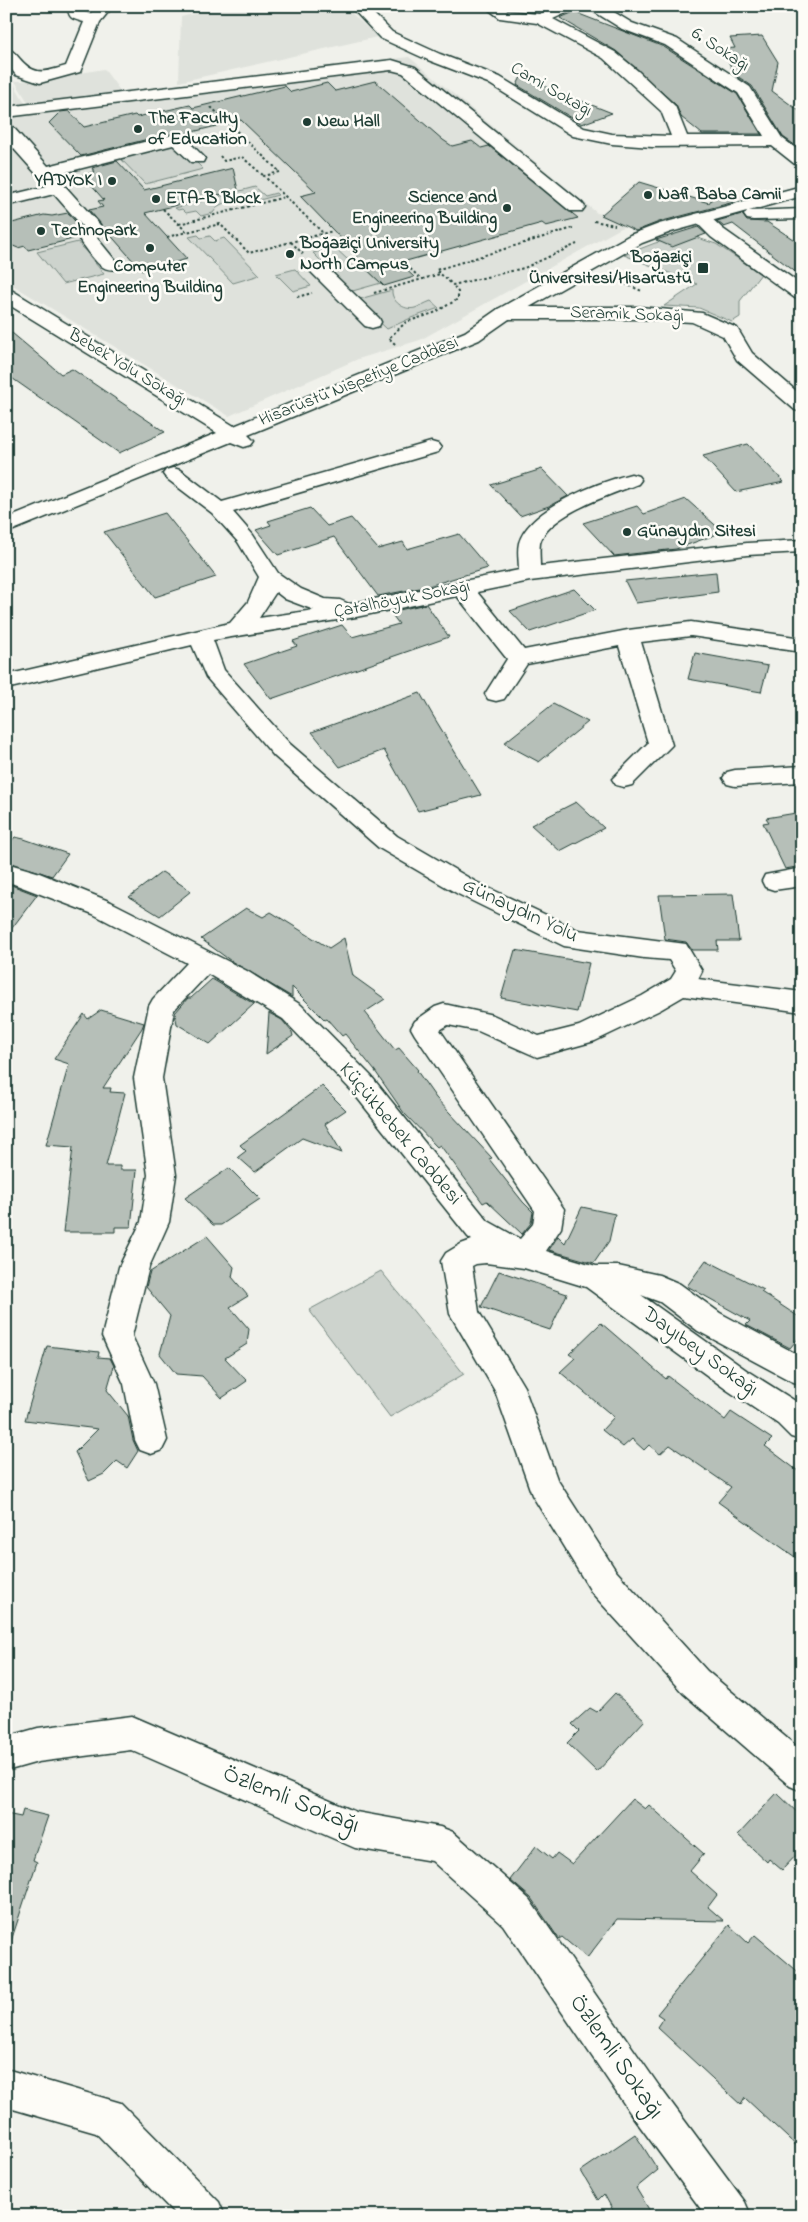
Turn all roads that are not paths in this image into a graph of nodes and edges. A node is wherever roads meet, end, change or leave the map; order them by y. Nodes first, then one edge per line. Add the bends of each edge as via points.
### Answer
1 (76, 6) edge
2 (106, 6) edge
3 (357, 6) edge
4 (491, 6) edge
5 (570, 6) edge
6 (592, 6) edge
7 (541, 19) junction
8 (93, 20) junction
9 (6, 53) edge
10 (6, 112) edge
11 (6, 130) edge
12 (776, 141) junction
13 (681, 142) junction
14 (197, 158) road end
15 (802, 161) edge
16 (45, 172) junction
17 (59, 188) junction
18 (801, 196) edge
19 (6, 201) edge
20 (576, 206) dead end
21 (802, 214) edge
22 (701, 218) junction
23 (110, 264) dead end
24 (317, 268) dead end
25 (802, 294) edge
26 (8, 298) edge
27 (506, 313) junction
28 (372, 322) dead end
29 (472, 336) junction
30 (802, 406) edge
31 (240, 438) junction
32 (432, 448) dead end
33 (173, 474) junction
34 (631, 480) dead end
35 (219, 509) junction
36 (6, 527) edge
37 (6, 542) edge
38 (802, 546) edge
39 (530, 574) junction
40 (270, 577) junction
41 (463, 589) junction
42 (356, 610) junction
43 (237, 628) junction
44 (200, 636) junction
45 (628, 637) junction
46 (802, 645) edge
47 (519, 658) junction
48 (6, 682) edge
49 (496, 694) dead end
50 (802, 774) edge
51 (735, 778) dead end
52 (624, 779) dead end
53 (6, 872) edge
54 (802, 877) edge
55 (774, 881) dead end
56 (205, 961) junction
57 (680, 986) junction
58 (802, 1002) edge
59 (524, 1256) junction
60 (596, 1278) junction
61 (802, 1372) edge
62 (802, 1427) edge
63 (151, 1440) dead end
64 (6, 1754) edge
65 (802, 1774) edge
66 (6, 2088) edge
67 (205, 2216) edge
68 (731, 2216) edge

1 - 8 street via 76,15
2 - 8 street
3 - 13 street, Cami Sokağı via 386,34 494,80 579,132 612,140
4 - 7 street via 505,16
5 - 7 street
6 - 12 street, 6. Sokağı via 627,26 671,42 744,90
7 - 13 street via 609,55 632,74 669,109
8 - 9 street via 74,69 40,78 22,72
10 - 20 street via 392,65 410,70
11 - 16 street
12 - 13 street, Cami Sokağı
12 - 15 street
14 - 16 street via 176,139
16 - 17 street
17 - 19 street
17 - 23 street via 91,225 88,239
18 - 22 street, Hisarüstü Nispetiye Caddesi
21 - 22 street, Hisarüstü Nispetiye Caddesi
22 - 25 street
22 - 27 street, Hisarüstü Nispetiye Caddesi via 636,239
24 - 28 street
26 - 31 street, Bebek Yolu Sokağı
27 - 29 street, Hisarüstü Nispetiye Caddesi
27 - 30 street, Seramik Sokağı via 695,316 730,332 744,356
29 - 31 street, Hisarüstü Nispetiye Caddesi
29 - 31 street via 433,363
31 - 33 street
31 - 36 street, Hisarüstü Nispetiye Caddesi
32 - 35 street
33 - 35 street
33 - 37 street
34 - 39 street via 547,518 530,541
35 - 40 street via 246,539
38 - 39 street, Çatalhöyuk Sokağı via 747,549
39 - 41 street, Çatalhöyuk Sokağı
40 - 42 street via 293,594 322,605
40 - 43 street via 265,595 254,613
41 - 42 street, Çatalhöyuk Sokağı
41 - 47 street
42 - 43 street, Çatalhöyuk Sokağı
43 - 44 street, Çatalhöyuk Sokağı
44 - 48 street, Çatalhöyuk Sokağı
44 - 57 street, Günaydın Yolu via 214,672 282,750 388,842 467,888 573,939 678,951 689,971
45 - 46 street via 691,630
45 - 47 street
45 - 52 street via 660,745
47 - 49 street
50 - 51 street
53 - 56 street, Küçükbebek Caddesi via 102,908
54 - 55 street
56 - 59 street, Küçükbebek Caddesi via 292,1012 361,1083 478,1228
56 - 63 street via 162,1006 148,1078 162,1174 155,1222 134,1266 117,1336 139,1384
57 - 58 street
57 - 59 street via 586,1034 537,1047 484,1022 444,1014 424,1028 550,1209 547,1228
59 - 60 street, Küçükbebek Caddesi
59 - 65 street via 471,1252 456,1261 465,1314 509,1387 543,1485 604,1582 695,1682
60 - 61 street, Küçükbebek Caddesi via 649,1284 670,1293 709,1322
60 - 62 street, Dayıbey Sokağı via 789,1414
64 - 68 street, Özlemli Sokağı via 38,1745 132,1733 356,1830 440,1845 516,1912 645,2100
66 - 67 street via 107,2117

